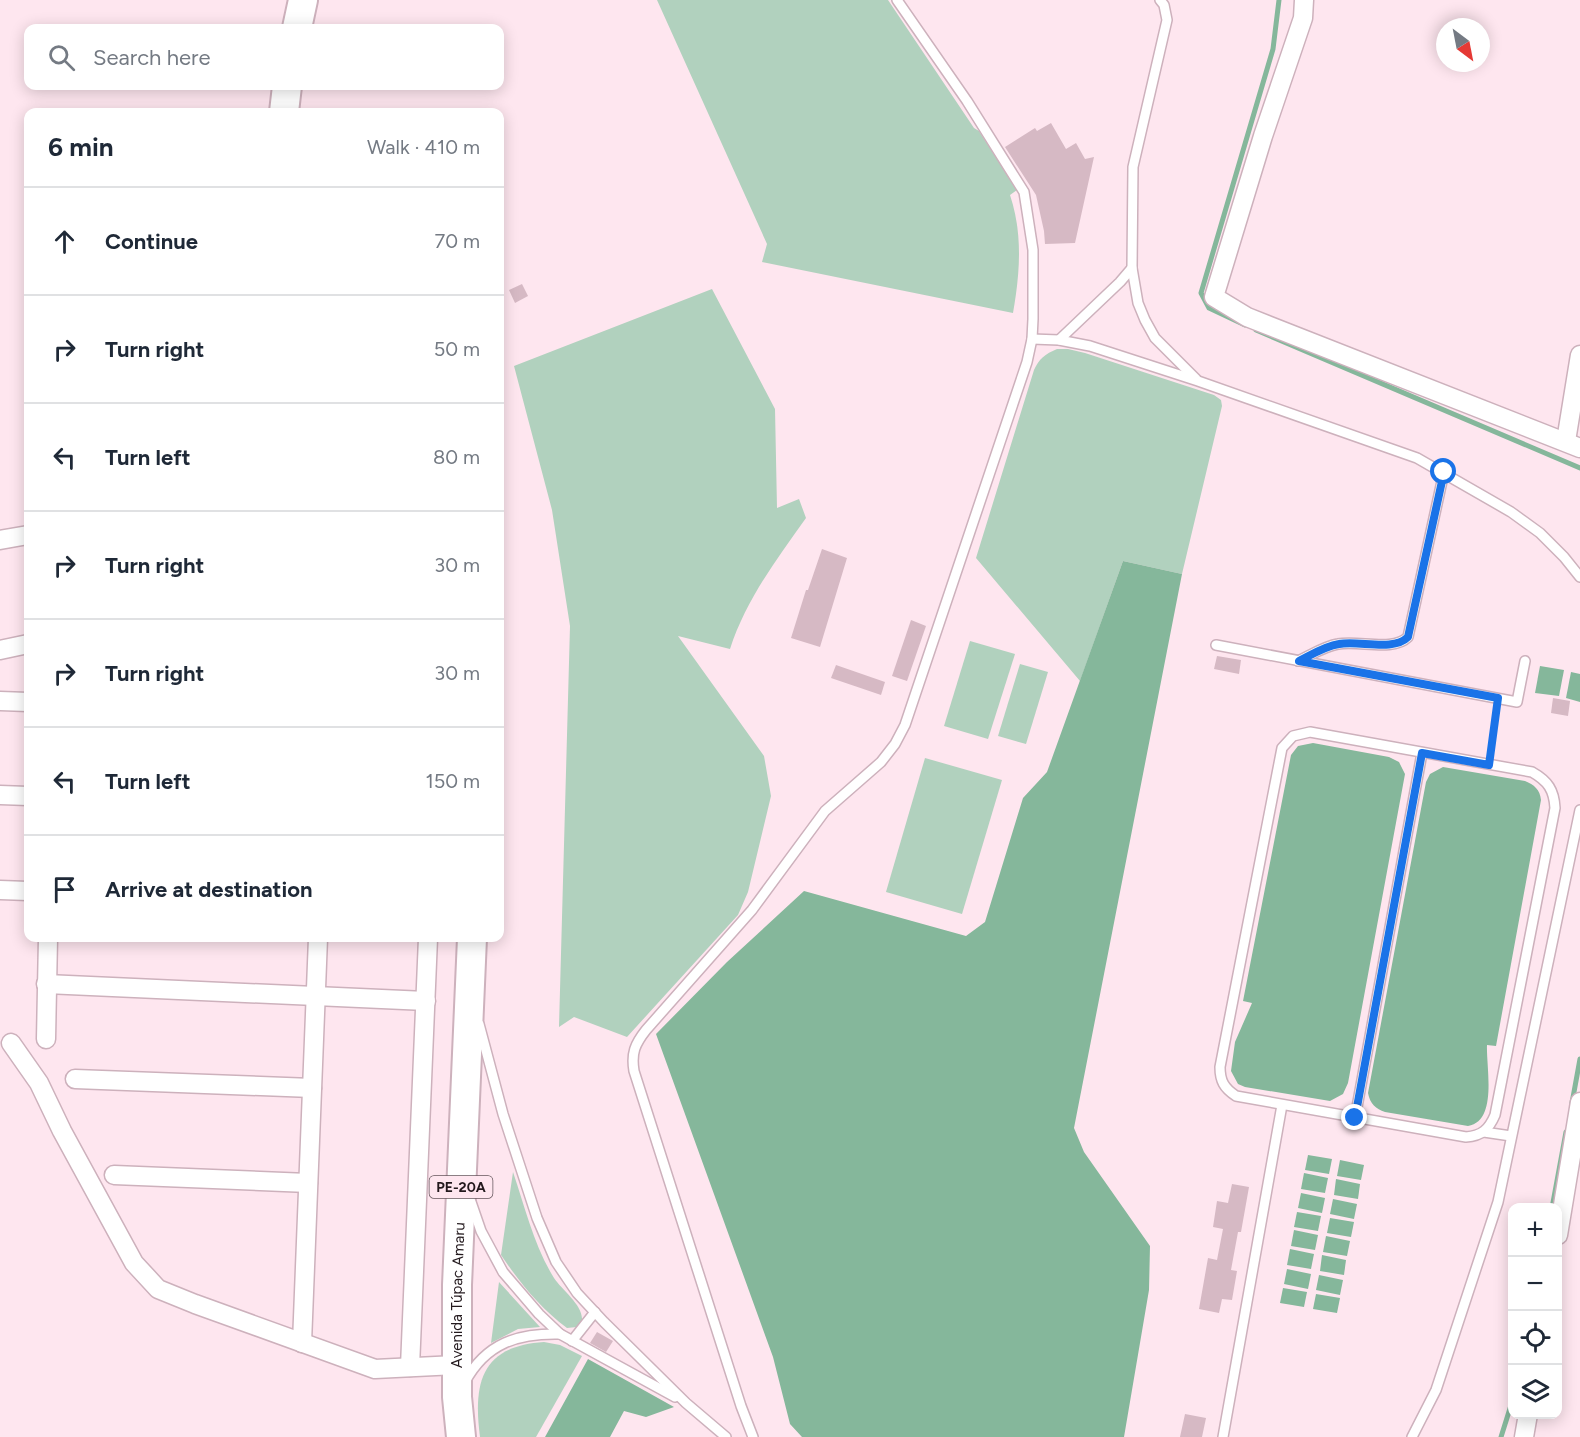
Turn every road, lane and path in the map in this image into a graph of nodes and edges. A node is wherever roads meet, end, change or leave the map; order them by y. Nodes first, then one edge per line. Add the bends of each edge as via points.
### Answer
1 (303, 0) edge
2 (897, 0) edge
3 (1160, 0) edge
4 (1304, 0) edge
5 (298, 24) edge
6 (287, 90) edge
7 (284, 108) edge
8 (1132, 268) junction
9 (1032, 339) junction
10 (1059, 340) junction
11 (1580, 355) edge
12 (1198, 381) junction
13 (1573, 444) edge
14 (1444, 472) junction
15 (24, 536) edge
16 (0, 540) edge
17 (1580, 577) edge
18 (1216, 645) dead end
19 (24, 646) edge
20 (0, 650) edge
21 (1299, 661) junction
22 (1525, 661) dead end
23 (1498, 698) junction
24 (0, 701) edge
25 (24, 702) edge
26 (1422, 753) junction
27 (1489, 765) junction
28 (0, 795) edge
29 (24, 796) edge
30 (1580, 810) edge
31 (0, 890) edge
32 (24, 891) edge
33 (48, 942) edge
34 (318, 942) edge
35 (428, 942) edge
36 (472, 942) edge
37 (46, 984) junction
38 (470, 987) junction
39 (316, 996) junction
40 (426, 1001) junction
41 (46, 1039) dead end
42 (11, 1043) dead end
43 (75, 1079) dead end
44 (312, 1088) junction
45 (1580, 1102) edge
46 (1282, 1105) junction
47 (1355, 1118) junction
48 (1484, 1132) junction
49 (1511, 1136) junction
50 (462, 1165) junction
51 (114, 1174) dead end
52 (308, 1183) junction
53 (1562, 1206) edge
54 (595, 1312) junction
55 (560, 1334) junction
56 (572, 1341) junction
57 (302, 1343) junction
58 (456, 1365) junction
59 (410, 1367) junction
60 (457, 1397) junction
61 (686, 1402) junction
62 (1527, 1419) edge
63 (461, 1437) edge
64 (726, 1437) edge
65 (753, 1437) edge
66 (1223, 1437) edge
67 (1412, 1437) edge
68 (1524, 1437) edge

1 - 5 highway
2 - 9 lane via 1024,192 1033,250
3 - 8 lane via 1167,20 1134,168
4 - 13 street via 1303,18 1214,297 1247,317
6 - 7 highway
8 - 10 lane
8 - 12 lane via 1138,303 1155,338
9 - 10 lane
9 - 65 lane via 905,725 895,744 881,762 813,824 752,910 633,1049 634,1071
10 - 12 lane via 1090,346
11 - 13 street
12 - 14 lane via 1417,458
14 - 17 lane via 1540,533
14 - 21 lane via 1408,637 1393,645 1336,644
15 - 16 street
18 - 21 lane
19 - 20 street
21 - 23 lane
22 - 23 lane via 1517,702
23 - 27 path
24 - 25 street
26 - 27 lane
26 - 46 lane via 1310,732 1293,736 1282,748 1220,1077 1236,1096
26 - 47 lane
27 - 48 lane via 1532,772 1542,778 1550,786 1555,808 1495,1115
28 - 29 street
30 - 49 lane
31 - 32 street
33 - 37 street
34 - 39 street
35 - 40 street
36 - 38 highway, Avenida Túpac Amaru / PE-20A
37 - 39 street
37 - 41 street
38 - 50 highway, Avenida Túpac Amaru / PE-20A
38 - 54 lane via 503,1114 546,1242 565,1278
39 - 40 street
39 - 44 street
40 - 59 street
42 - 57 street via 39,1083 135,1263 158,1289
43 - 44 street
44 - 52 street
45 - 53 street
46 - 47 lane
46 - 66 lane
47 - 48 lane via 1466,1137
48 - 49 lane
49 - 67 lane via 1494,1213 1436,1390
50 - 55 lane via 472,1206 491,1253 518,1291
50 - 58 highway, Avenida Túpac Amaru / PE-20A
51 - 52 street
52 - 57 street
54 - 56 lane
54 - 61 lane
55 - 56 lane
55 - 60 lane via 525,1335 495,1349 470,1372
56 - 61 lane
57 - 59 street via 375,1368
58 - 59 street
58 - 60 highway, Avenida Túpac Amaru / PE-20A
60 - 63 highway, Avenida Túpac Amaru / PE-20A
61 - 64 lane
62 - 68 street

